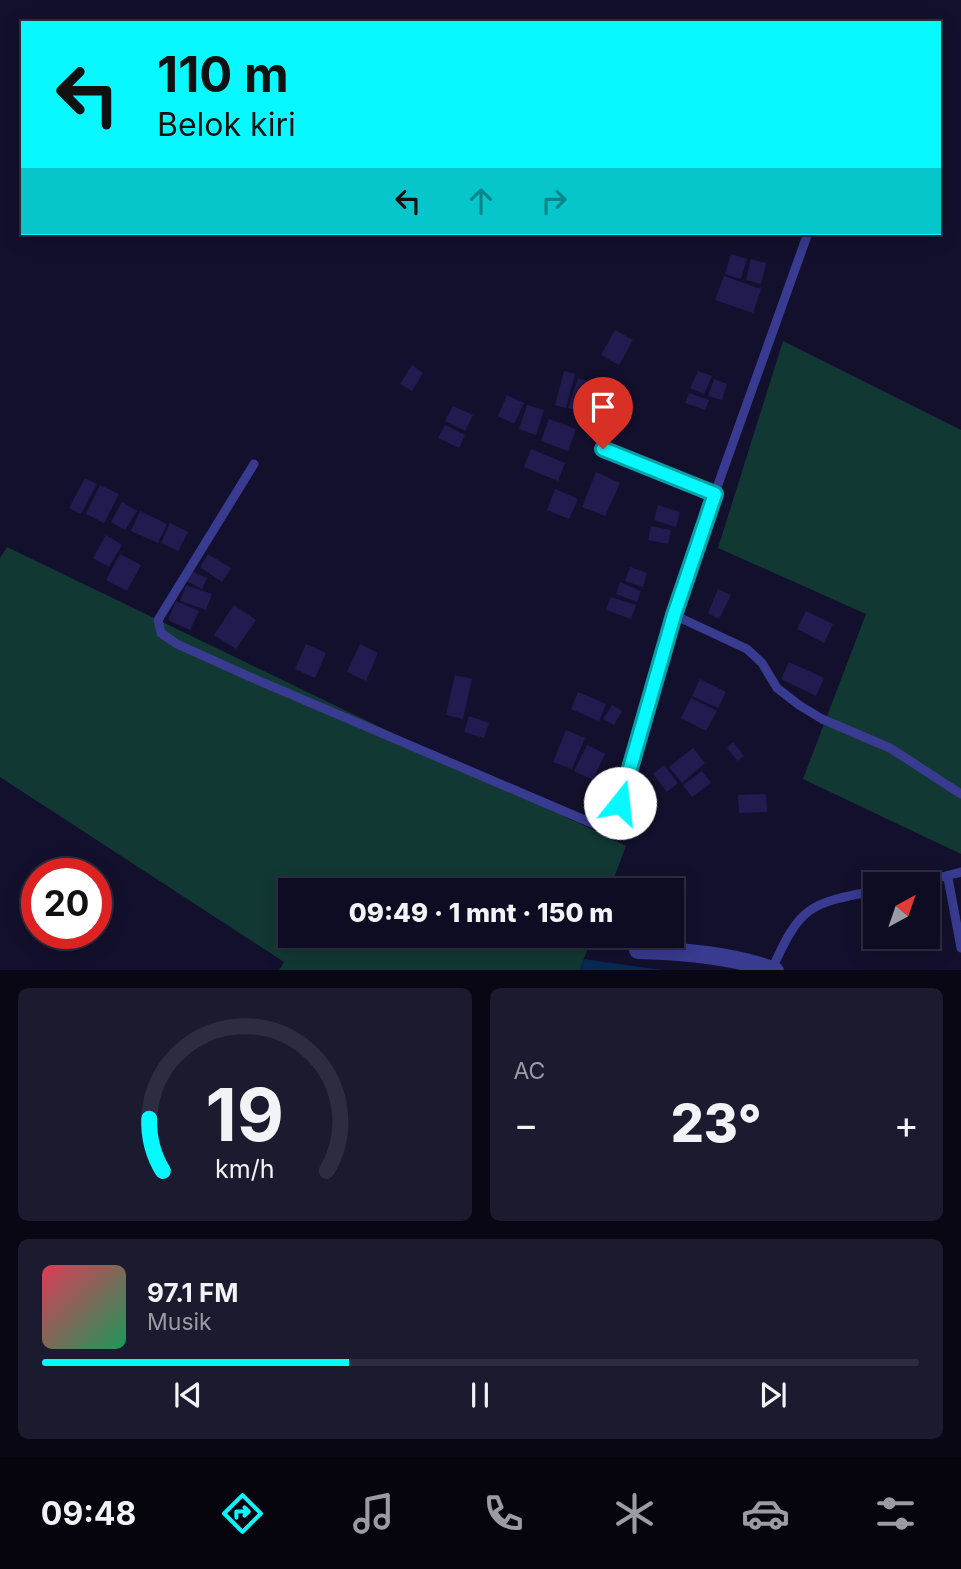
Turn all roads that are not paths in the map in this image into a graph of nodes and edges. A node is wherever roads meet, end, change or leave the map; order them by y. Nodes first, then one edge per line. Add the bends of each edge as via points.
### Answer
1 (807, 235) edge
2 (603, 449) dead end
3 (254, 464) dead end
4 (715, 494) junction
5 (674, 615) junction
6 (961, 794) edge
7 (961, 872) edge
8 (948, 878) junction
9 (940, 879) edge
10 (863, 894) edge
11 (961, 948) edge
12 (638, 950) dead end
13 (773, 970) edge

1 - 4 lane
2 - 4 lane
3 - 5 lane via 162,612 161,632 248,676 594,824 611,816 620,803
4 - 5 lane
5 - 6 lane via 747,649 777,688 810,712 890,748
7 - 8 lane
8 - 9 lane
8 - 11 lane
10 - 13 lane via 811,907 789,932
12 - 13 street via 669,951

